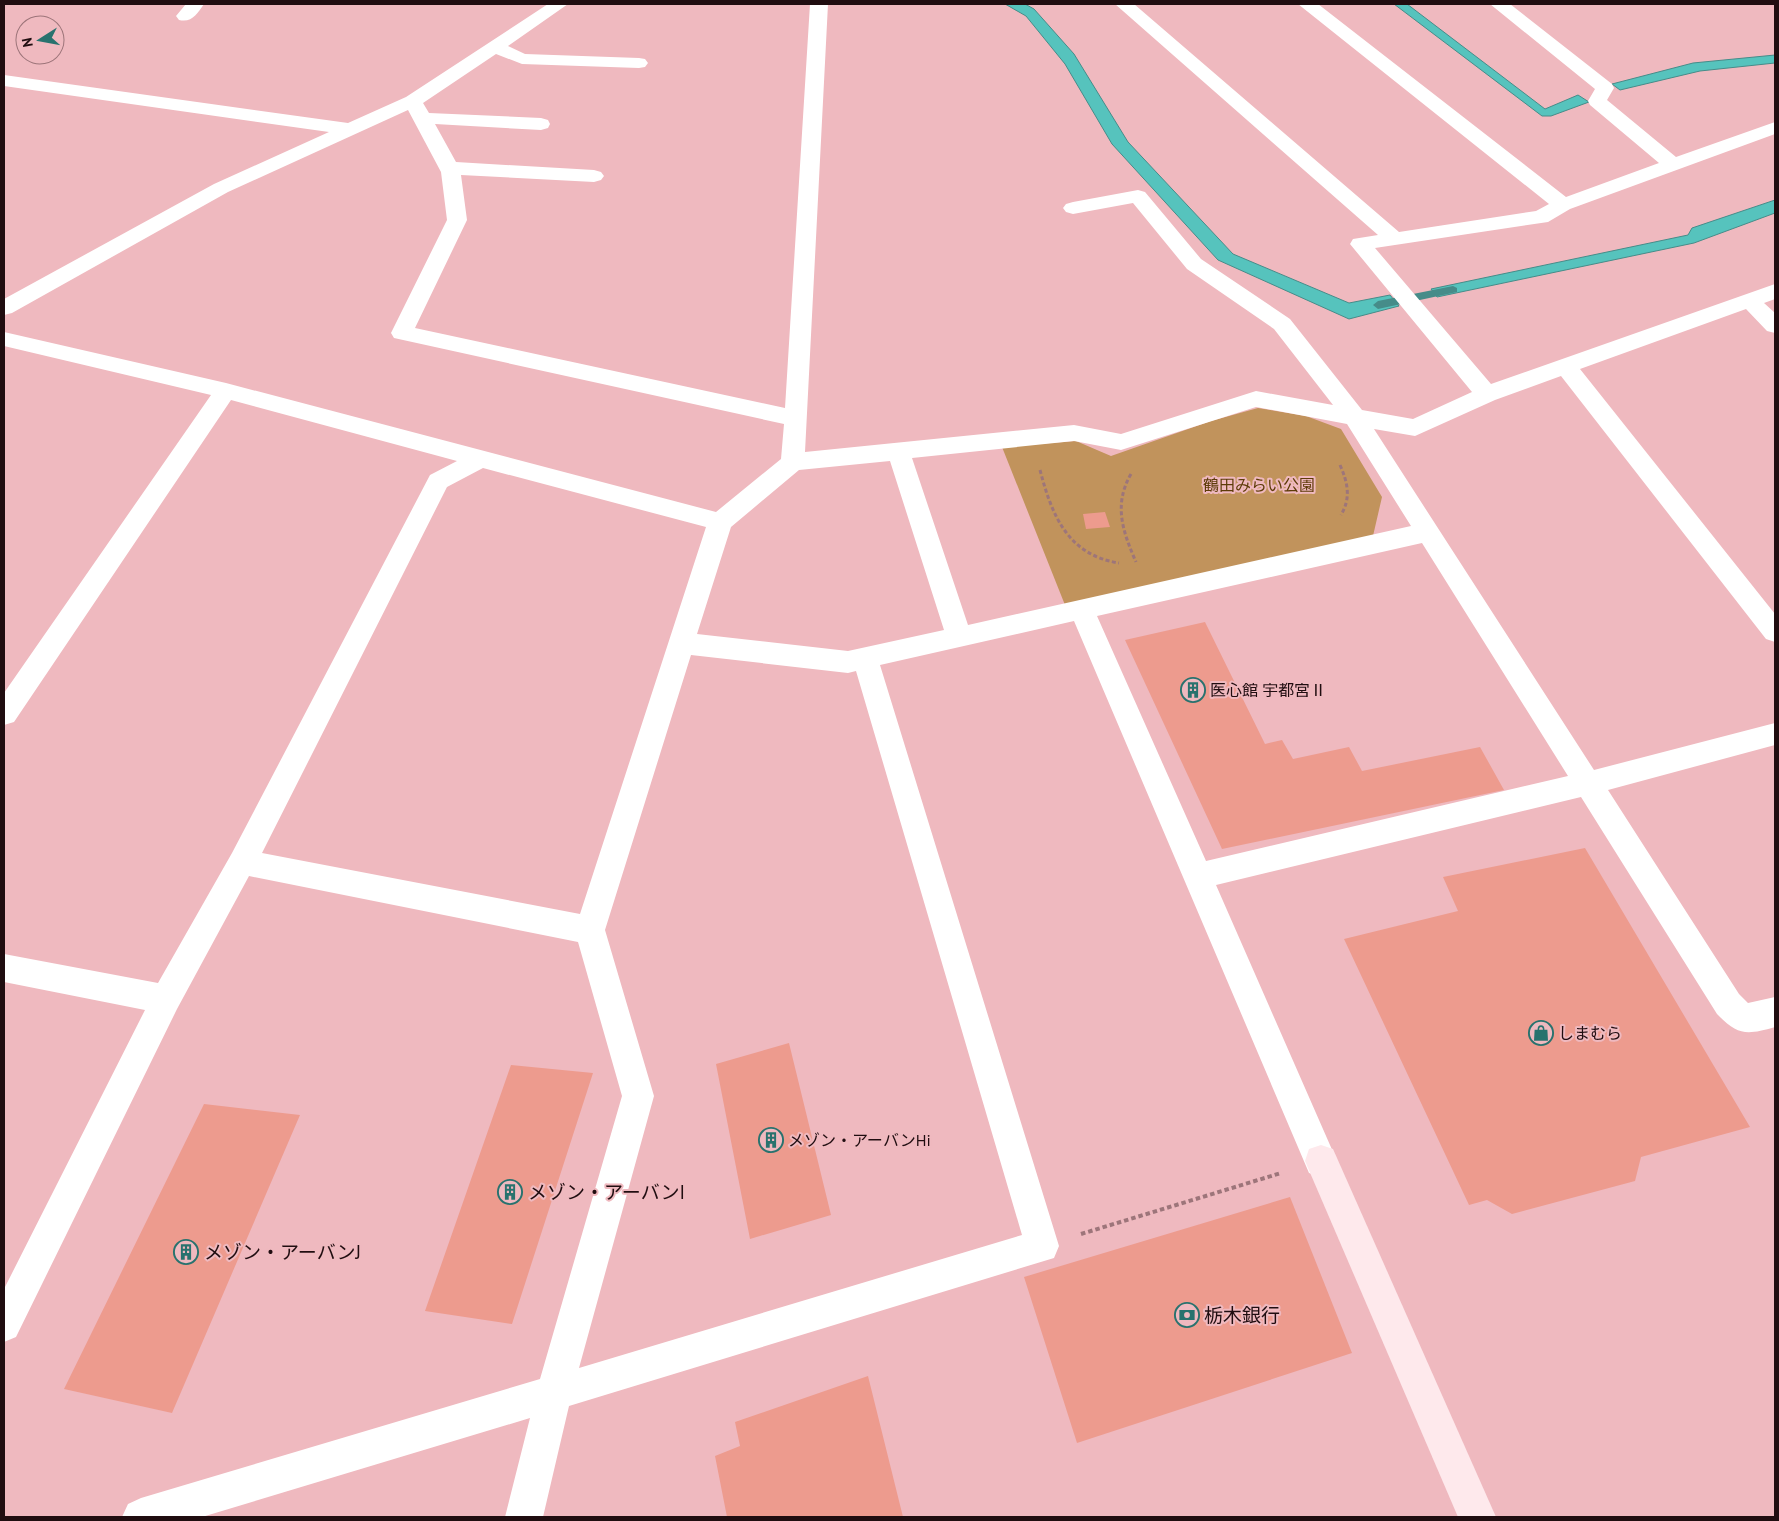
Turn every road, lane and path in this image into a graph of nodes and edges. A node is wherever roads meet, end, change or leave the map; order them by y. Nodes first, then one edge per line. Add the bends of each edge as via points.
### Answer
1 (559, 4) edge
2 (818, 4) edge
3 (1124, 4) edge
4 (1307, 4) edge
5 (1499, 4) edge
6 (495, 46) junction
7 (639, 63) dead end
8 (4, 80) edge
9 (417, 109) junction
10 (541, 124) dead end
11 (1775, 128) edge
12 (349, 129) junction
13 (1673, 165) junction
14 (448, 168) junction
15 (594, 176) dead end
16 (1563, 205) junction
17 (1073, 208) dead end
18 (1394, 238) junction
19 (1775, 291) edge
20 (1750, 300) junction
21 (4, 308) edge
22 (1775, 326) edge
23 (8, 346) edge
24 (1565, 366) junction
25 (226, 391) junction
26 (1487, 394) junction
27 (1354, 416) junction
28 (796, 419) junction
29 (1032, 438) junction
30 (898, 450) junction
31 (480, 459) junction
32 (1338, 461) dead end
33 (793, 462) junction
34 (1136, 470) dead end
35 (1336, 518) dead end
36 (720, 522) junction
37 (1427, 532) junction
38 (1146, 562) dead end
39 (1121, 563) dead end
40 (1129, 563) dead end
41 (1136, 563) junction
42 (1082, 610) junction
43 (1775, 632) edge
44 (959, 637) junction
45 (681, 643) junction
46 (865, 658) junction
47 (4, 714) edge
48 (1775, 734) edge
49 (1587, 784) junction
50 (242, 862) junction
51 (1199, 876) junction
52 (590, 930) junction
53 (4, 968) edge
54 (166, 999) junction
55 (1775, 1012) edge
56 (1320, 1161) junction
57 (1042, 1246) junction
58 (4, 1325) edge
59 (554, 1393) junction
60 (141, 1517) edge
61 (524, 1517) edge
62 (1477, 1517) edge

1 - 6 street
2 - 28 street
3 - 18 street
4 - 16 street
5 - 13 street via 1605,88 1597,101
6 - 7 street via 522,59
6 - 9 street
8 - 12 street
9 - 10 street
9 - 12 street
9 - 14 street
11 - 13 street
12 - 21 street via 221,188
13 - 16 street
14 - 15 street
14 - 28 street via 458,220 402,333
16 - 18 street via 1541,217
17 - 27 street via 1138,196 1194,264 1282,324
18 - 26 street via 1360,244
19 - 20 street
20 - 22 street
20 - 24 street
23 - 25 street
24 - 26 street
24 - 43 street
25 - 31 street
25 - 47 street
26 - 27 street via 1415,428
27 - 29 street via 1256,399 1121,442 1074,433
27 - 37 street
28 - 33 street
29 - 30 street
29 - 39 path via 1050,504 1065,534 1077,548 1106,563
30 - 33 street
30 - 44 street
31 - 36 street
31 - 50 street via 438,481
32 - 35 path via 1349,485 1348,502
33 - 36 street
34 - 41 path via 1122,487 1120,505 1120,523
36 - 45 street
37 - 42 street
37 - 49 street
38 - 41 path
40 - 41 path
42 - 44 street
42 - 51 street
44 - 46 street
45 - 46 street via 848,662
45 - 52 street
46 - 57 street
48 - 49 street
49 - 51 street
49 - 55 street via 1728,1004 1742,1018
50 - 52 street
50 - 54 street
51 - 56 street
52 - 59 street via 638,1096
53 - 54 street
54 - 58 street
56 - 57 path
56 - 62 street
57 - 59 street
59 - 60 street
59 - 61 street

